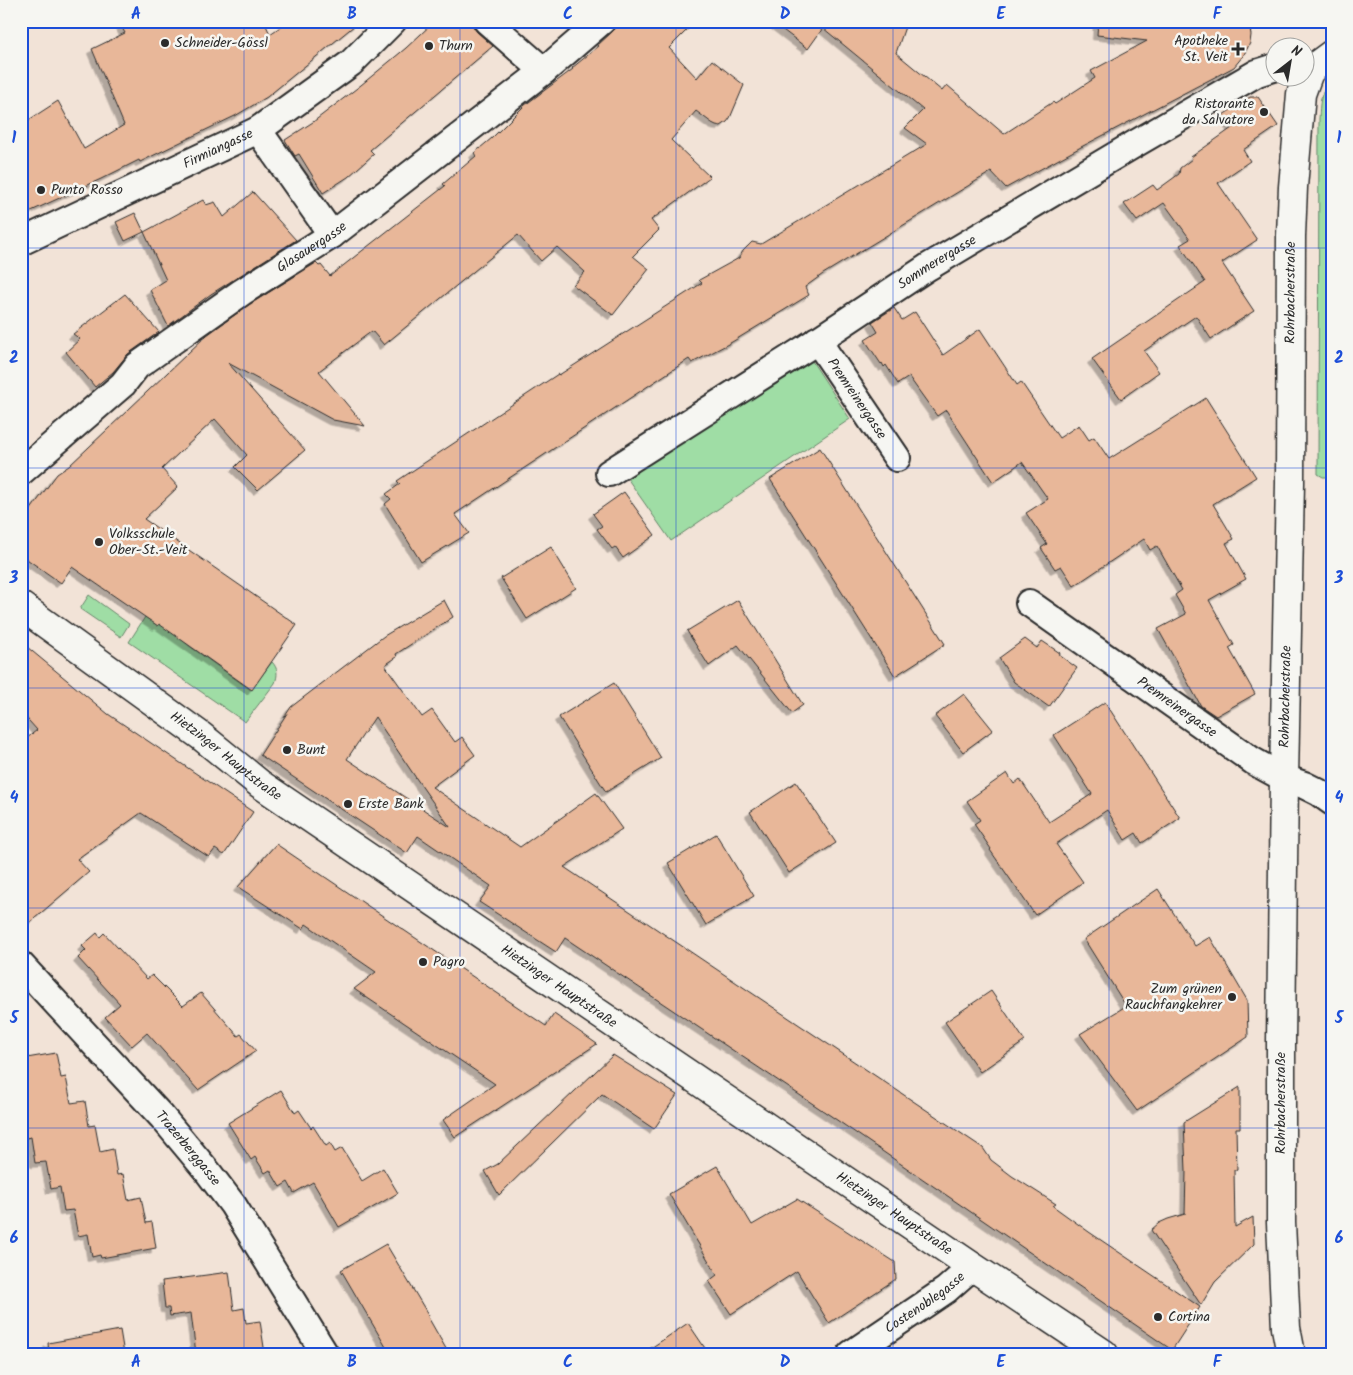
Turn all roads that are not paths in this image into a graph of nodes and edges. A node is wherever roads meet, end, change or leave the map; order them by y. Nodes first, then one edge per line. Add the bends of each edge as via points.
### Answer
1 (393, 21) edge
2 (487, 21) edge
3 (602, 21) edge
4 (1317, 63) edge
5 (1266, 70) edge
6 (544, 71) junction
7 (258, 130) junction
8 (332, 235) junction
9 (21, 242) edge
10 (817, 340) junction
11 (897, 458) dead end
12 (21, 472) edge
13 (609, 473) dead end
14 (1029, 603) dead end
15 (21, 606) edge
16 (1284, 778) junction
17 (1332, 802) edge
18 (21, 965) edge
19 (970, 1265) junction
20 (325, 1354) edge
21 (850, 1354) edge
22 (1104, 1354) edge
23 (1291, 1354) edge

1 - 7 street, Firmiangasse via 351,63
2 - 6 street
3 - 6 street, Glasauergasse
4 - 16 main road, Rohrbacherstraße via 1306,77 1301,94 1293,187
5 - 10 street, Sommerergasse via 928,267
6 - 8 street, Glasauergasse
7 - 8 street
7 - 9 street, Firmiangasse
8 - 12 street, Glasauergasse via 242,292 137,366 123,384
10 - 11 street, Premreinergasse
10 - 13 street, Sommerergasse
14 - 16 street, Premreinergasse via 1253,761
15 - 19 main road, Hietzinger Hauptstraße via 201,736 260,784
16 - 17 street, Premreinergasse via 1318,792
16 - 23 main road, Rohrbacherstraße via 1280,1223 1286,1328
18 - 20 street, Trazerberggasse via 191,1150 233,1205
19 - 21 street, Costenoblegasse via 942,1294
19 - 22 main road, Hietzinger Hauptstraße

